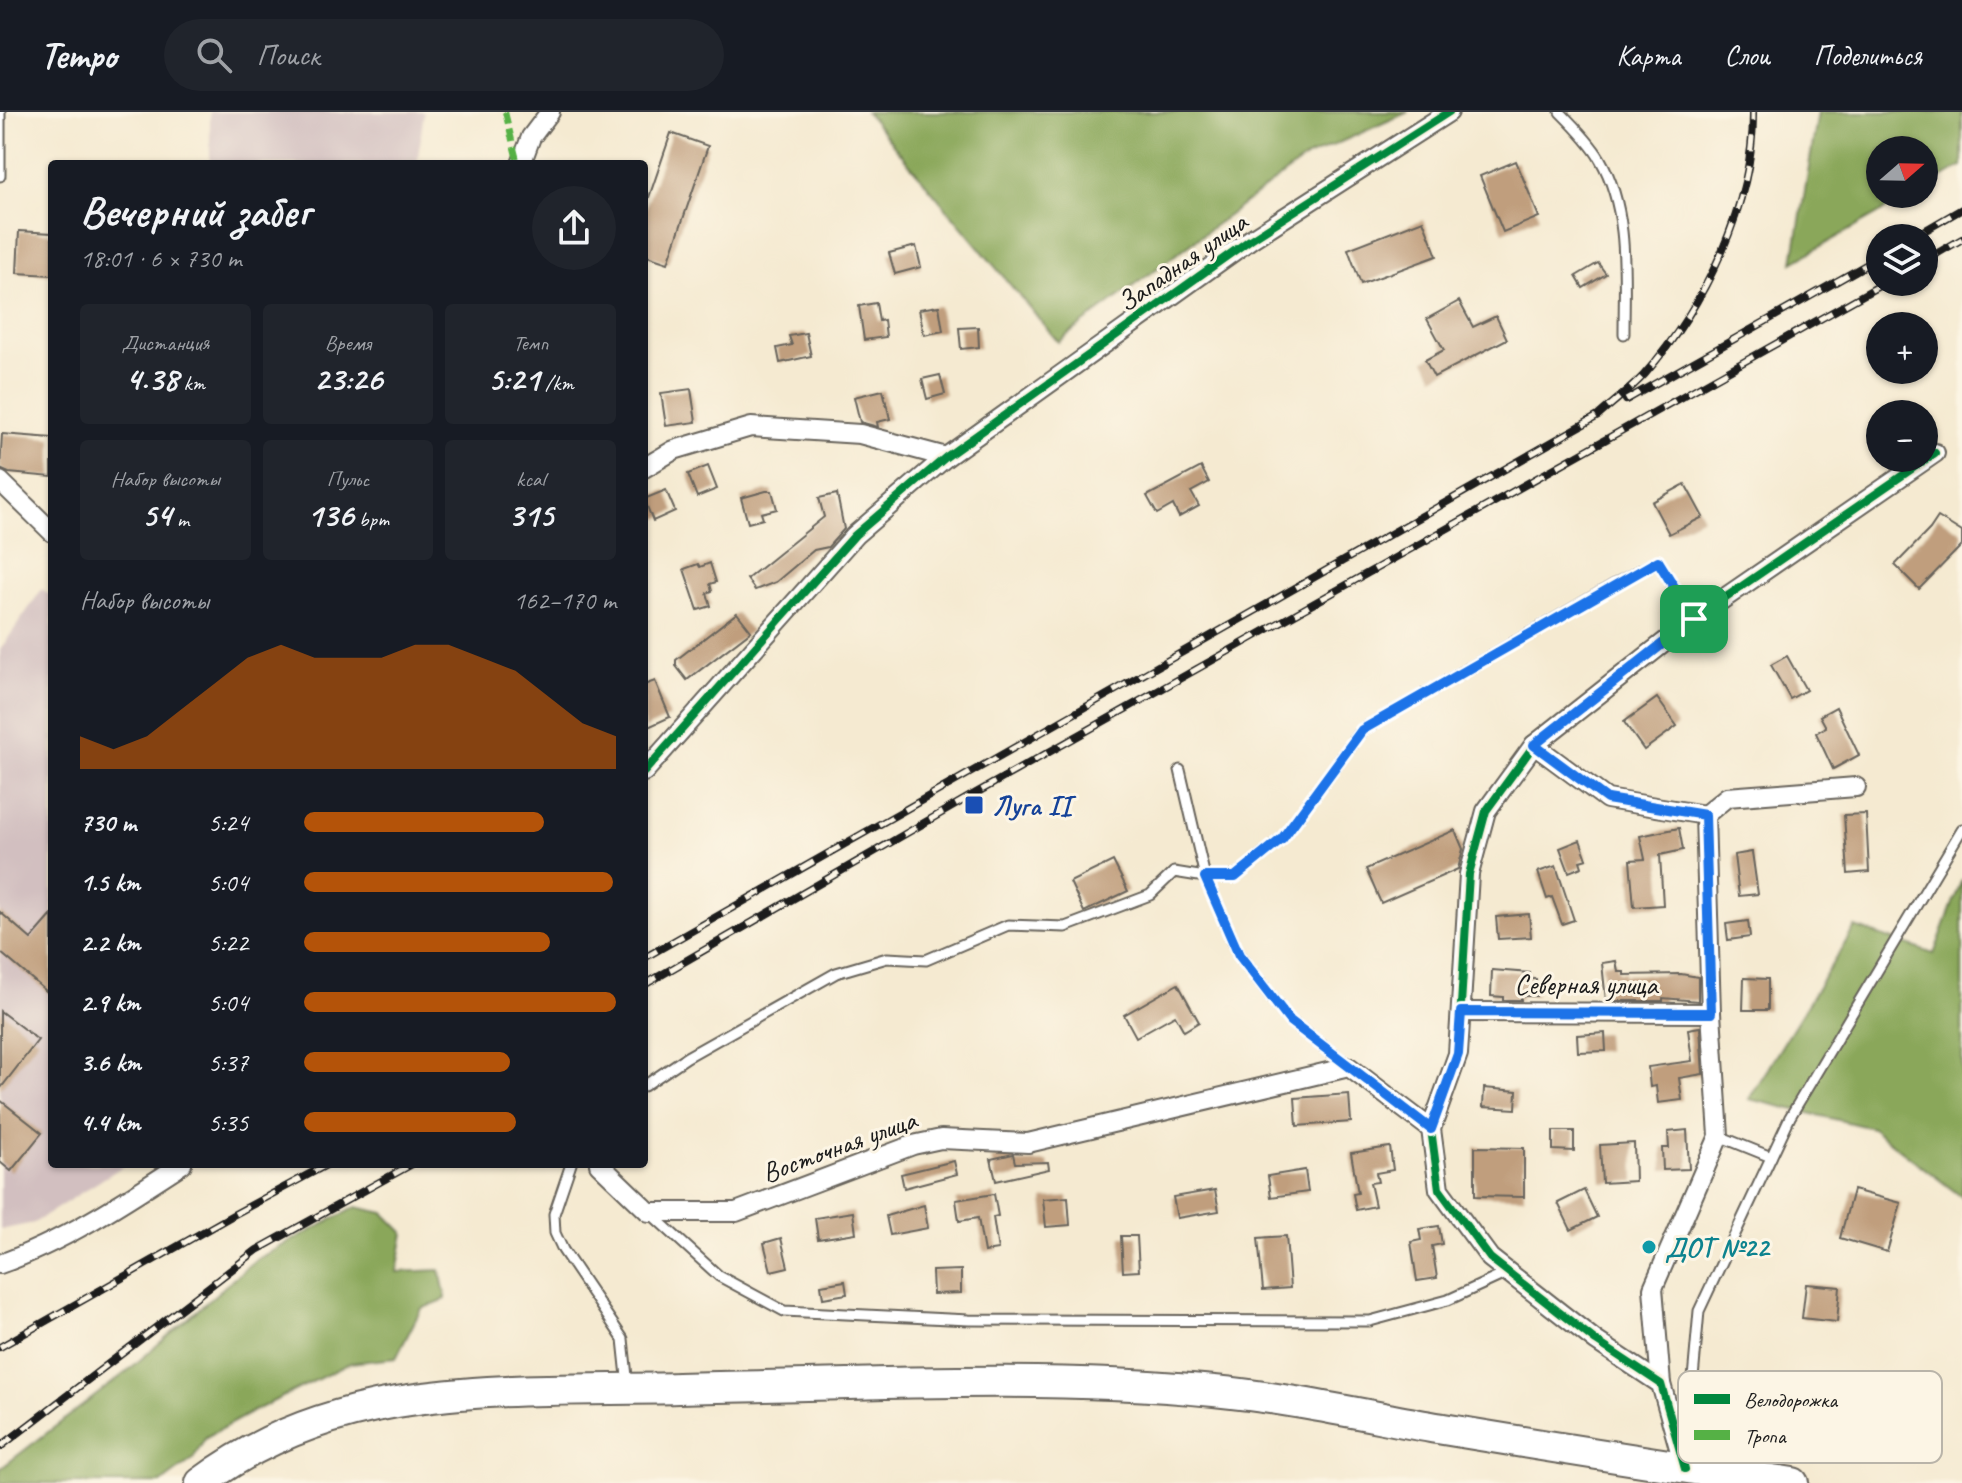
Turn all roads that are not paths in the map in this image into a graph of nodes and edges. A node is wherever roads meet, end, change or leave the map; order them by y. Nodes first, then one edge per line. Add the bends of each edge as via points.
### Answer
1 (0, 112) edge
2 (550, 112) edge
3 (1449, 112) edge
4 (1560, 112) edge
5 (522, 160) edge
6 (0, 176) edge
7 (1624, 334) dead end
8 (946, 457) junction
9 (648, 466) edge
10 (1907, 472) edge
11 (0, 481) edge
12 (48, 528) edge
13 (1694, 619) junction
14 (1534, 745) junction
15 (648, 768) edge
16 (1180, 770) dead end
17 (1856, 787) dead end
18 (1705, 815) junction
19 (1962, 829) edge
20 (1205, 877) junction
21 (1461, 1012) junction
22 (1711, 1013) junction
23 (1349, 1067) junction
24 (648, 1083) edge
25 (1431, 1129) junction
26 (1719, 1136) junction
27 (1771, 1157) junction
28 (176, 1168) edge
29 (570, 1168) edge
30 (603, 1168) edge
31 (649, 1212) junction
32 (0, 1264) edge
33 (1508, 1272) junction
34 (1694, 1371) edge
35 (1661, 1384) junction
36 (628, 1389) junction
37 (1678, 1444) edge
38 (1683, 1463) edge
39 (1686, 1463) edge
40 (1685, 1469) junction
41 (201, 1483) edge
42 (1793, 1483) edge

1 - 6 lane
2 - 5 street via 531,137
3 - 8 street, Западная улица via 1251,239
4 - 7 lane via 1600,158 1618,204
8 - 9 street via 860,434 751,427 674,450
8 - 15 street, Западная улица via 855,535
10 - 13 street
11 - 12 street
13 - 14 street
13 - 20 lane via 1658,561 1362,730 1282,839 1235,877
14 - 18 street via 1607,799
14 - 21 street via 1486,811 1469,874
16 - 20 lane
17 - 18 street via 1727,797
18 - 22 street
19 - 27 lane
20 - 23 lane via 1239,955 1290,1021
20 - 24 lane via 1174,872 1150,895 1065,927 1008,925 926,960 887,958 836,973
21 - 22 street, Северная улица
21 - 25 street via 1458,1054
22 - 26 street
23 - 25 street
23 - 31 street, Восточная улица via 1028,1143 960,1139 913,1145 736,1212
25 - 33 street via 1439,1189 1490,1258
26 - 27 lane
26 - 35 street via 1653,1288
27 - 34 lane via 1699,1311
28 - 32 street via 43,1246
29 - 36 lane via 554,1214 555,1233 623,1339
30 - 31 street
31 - 33 lane via 719,1276 784,1311 969,1320 1370,1321 1448,1300
33 - 35 street
35 - 37 street
36 - 40 main road via 1141,1385 1235,1394
36 - 41 main road via 454,1393 350,1411 264,1444
38 - 40 street
39 - 40 lane
40 - 42 main road

